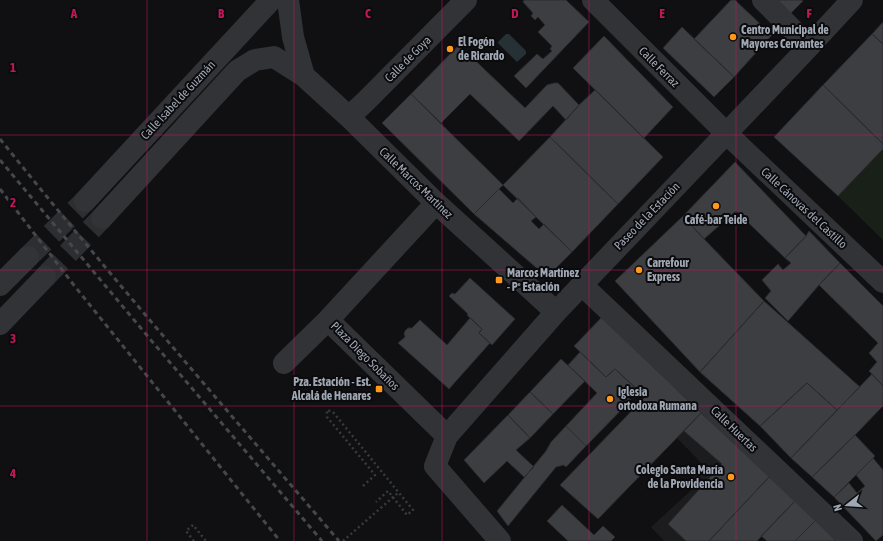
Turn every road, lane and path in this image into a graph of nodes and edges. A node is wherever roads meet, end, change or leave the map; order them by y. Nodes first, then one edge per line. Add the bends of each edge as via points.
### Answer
1 (271, 0) edge
2 (288, 0) edge
3 (466, 0) edge
4 (593, 0) edge
5 (763, 0) edge
6 (852, 0) edge
7 (809, 46) junction
8 (274, 57) joint
9 (304, 76) junction
10 (349, 117) junction
11 (726, 133) junction
12 (85, 201) tunnel mouth
13 (436, 203) junction
14 (102, 218) tunnel mouth
15 (28, 257) tunnel mouth
16 (45, 277) tunnel mouth
17 (883, 282) edge
18 (0, 285) edge
19 (582, 285) junction
20 (556, 312) junction
21 (328, 320) junction
22 (0, 324) edge
23 (284, 363) dead end
24 (447, 436) junction
25 (363, 486) dead end
26 (399, 492) junction
27 (376, 502) dead end
28 (194, 541) edge
29 (206, 541) edge
30 (343, 541) edge
31 (500, 541) edge
32 (852, 541) edge

1 - 12 street, Calle Isabel de Guzmán
2 - 9 street via 293,37
3 - 10 street, Calle de Goya
4 - 11 street, Calle Ferraz
5 - 7 street
6 - 7 street, Paseo de la Estación
7 - 11 street, Paseo de la Estación
8 - 9 street, Calle Marcos Martínez
8 - 14 street, Calle Isabel de Guzmán via 255,60 237,71
9 - 10 street, Calle Marcos Martínez
10 - 13 street, Calle Marcos Martínez
11 - 17 street, Calle Cánovas del Castillo
11 - 19 street, Paseo de la Estación
13 - 20 street, Calle Marcos Martínez
13 - 21 street, Plaza Diego Sobaños
15 - 18 street
16 - 22 street
19 - 20 street, Paseo de la Estación
19 - 32 street, Calle Huertas
20 - 24 street, Paseo de la Estación
21 - 23 street
21 - 24 street, Plaza Diego Sobaños
24 - 31 street, Paseo de la Estación via 435,466
25 - 26 path via 376,475 327,417 327,410 333,412
26 - 27 path via 413,510 407,515 388,491
26 - 30 path, bridge
28 - 29 path via 186,532 193,524

